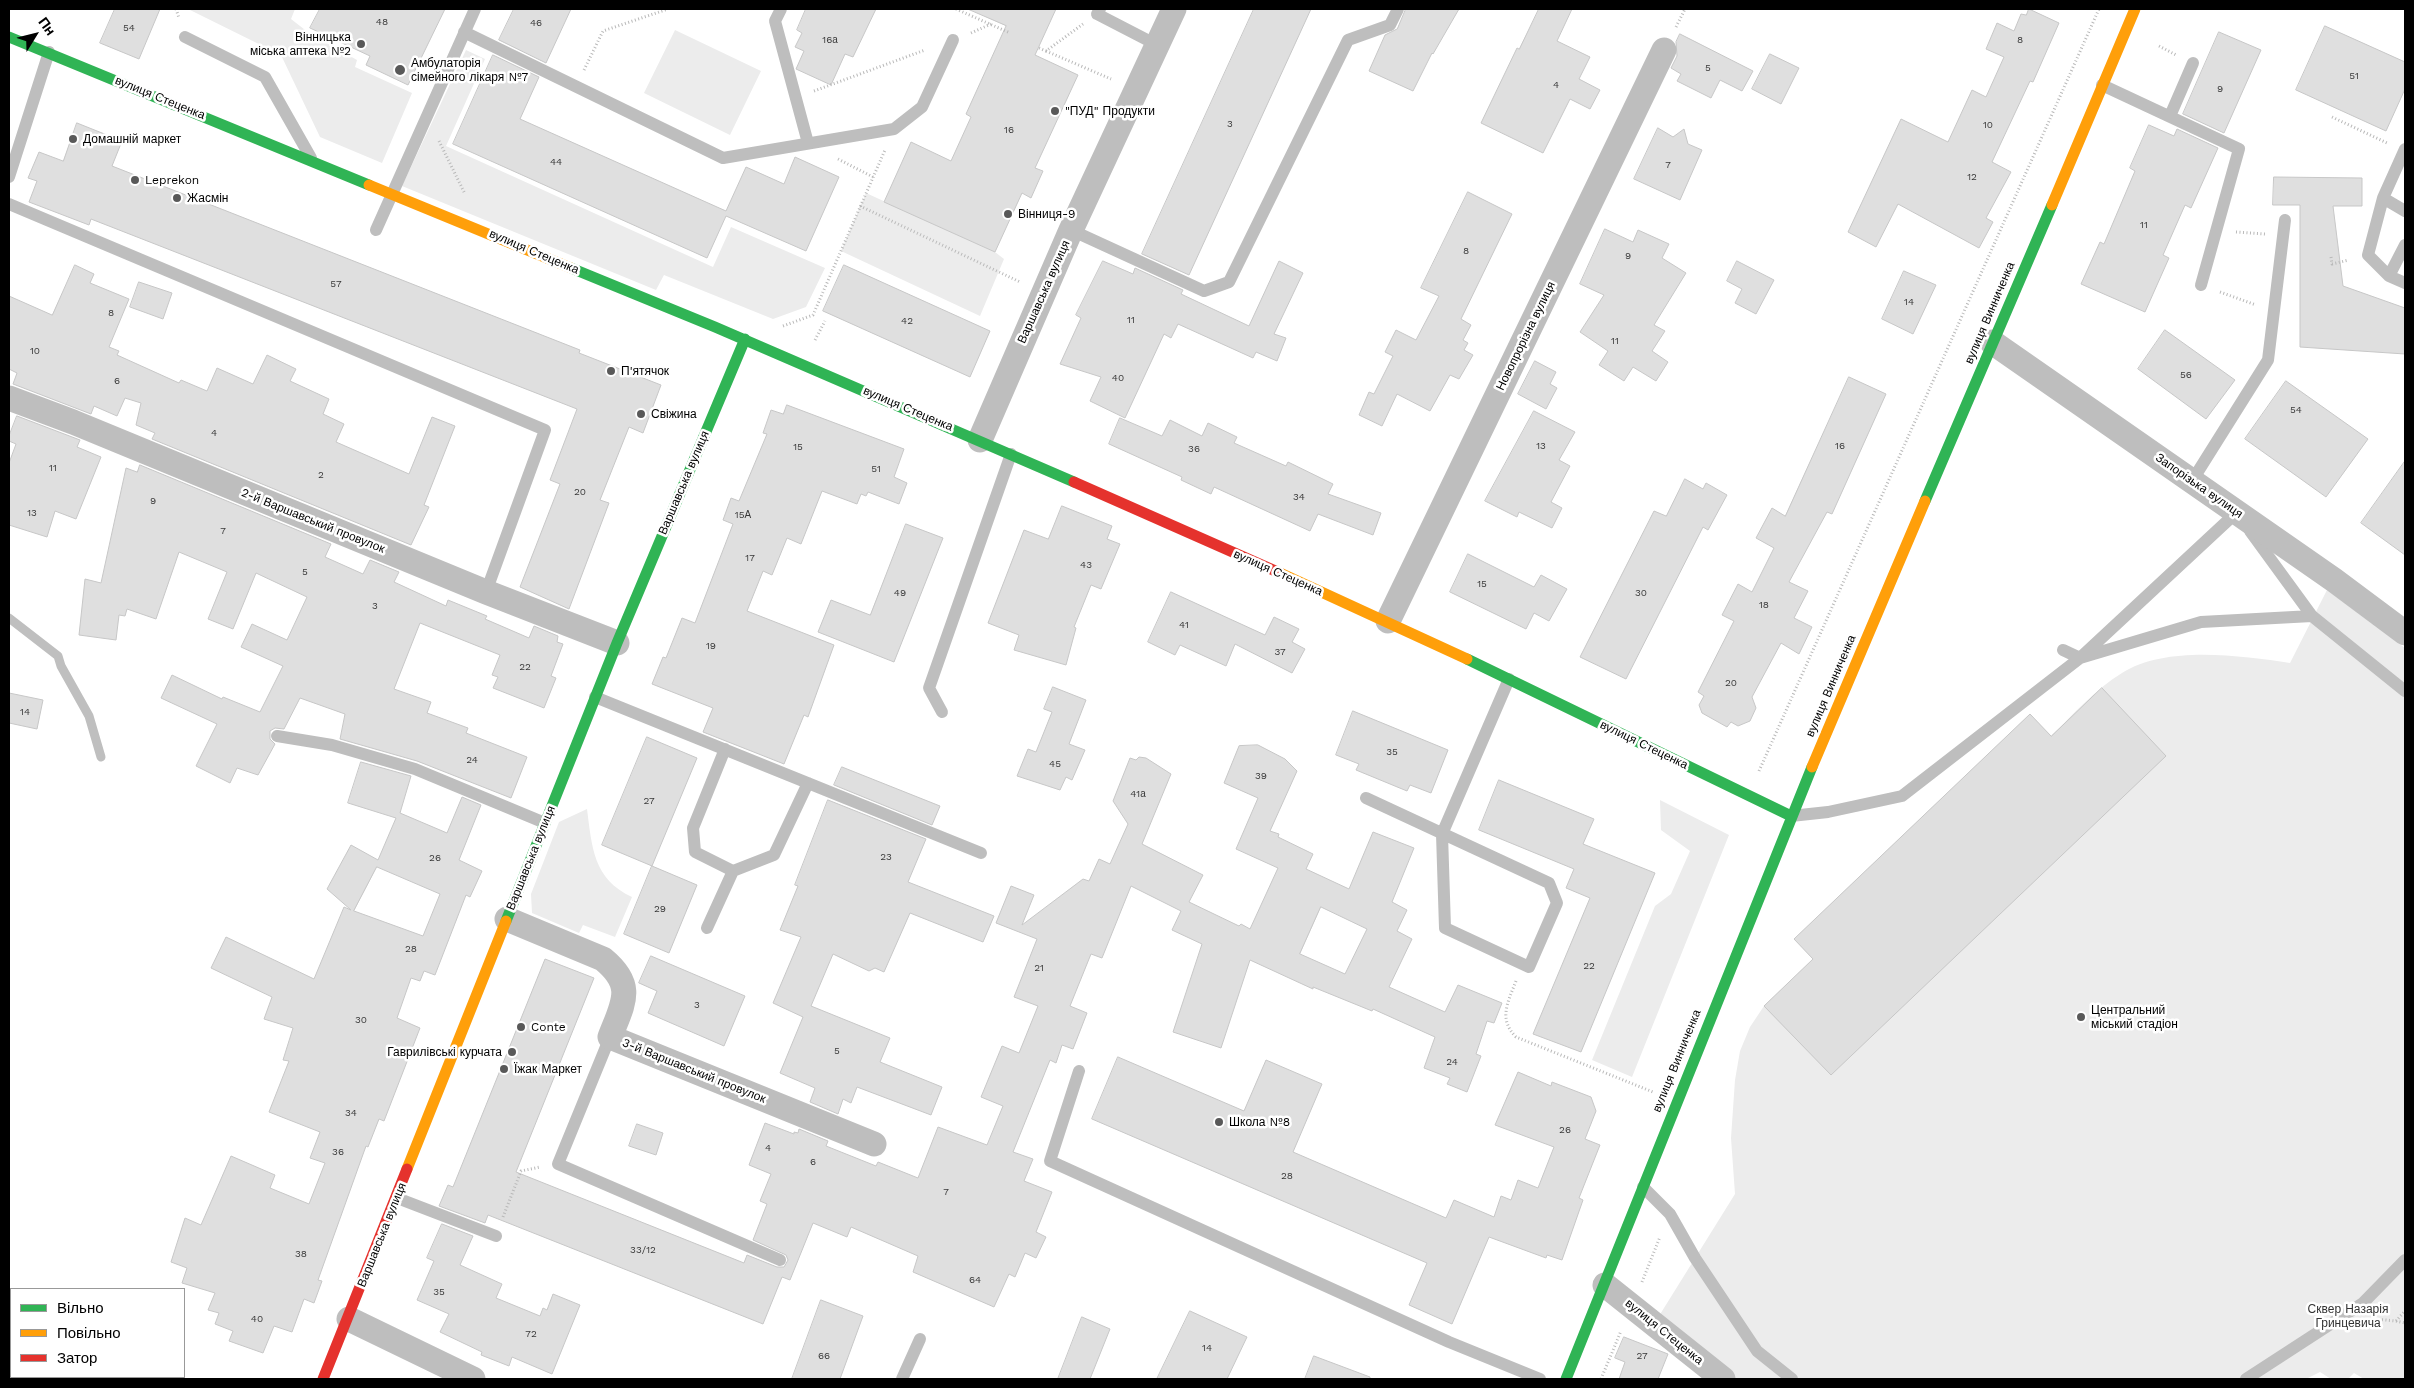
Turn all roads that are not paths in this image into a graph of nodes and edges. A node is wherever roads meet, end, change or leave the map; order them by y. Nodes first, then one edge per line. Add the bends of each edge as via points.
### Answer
1 (475, 9) edge
2 (781, 9) edge
3 (1174, 9) edge
4 (1398, 9) edge
5 (2135, 9) edge
6 (1098, 11) edge
7 (464, 32) junction
8 (9, 36) edge
9 (185, 37) dead end
10 (953, 40) road end
11 (1157, 45) junction
12 (1664, 50) dead end
13 (49, 52) junction
14 (2193, 63) dead end
15 (2102, 85) junction
16 (2170, 116) junction
17 (808, 143) junction
18 (2404, 150) edge
19 (312, 160) junction
20 (9, 177) edge
21 (392, 193) junction
22 (2383, 198) junction
23 (9, 204) edge
24 (2405, 212) edge
25 (2284, 220) dead end
26 (376, 230) dead end
27 (1071, 230) junction
28 (2405, 245) edge
29 (2389, 276) junction
30 (2405, 283) edge
31 (2201, 285) road end
32 (745, 340) junction
33 (1992, 342) junction
34 (9, 398) edge
35 (980, 440) junction
36 (1011, 454) junction
37 (2192, 481) junction
38 (2237, 512) junction
39 (486, 592) junction
40 (2312, 616) junction
41 (1388, 621) junction
42 (2405, 633) edge
43 (617, 642) junction
44 (2063, 650) dead end
45 (2080, 658) junction
46 (1509, 679) junction
47 (2405, 691) edge
48 (595, 697) junction
49 (942, 712) dead end
50 (277, 736) dead end
51 (724, 749) junction
52 (808, 783) junction
53 (1366, 798) dead end
54 (1791, 816) junction
55 (545, 823) junction
56 (1442, 834) junction
57 (981, 853) dead end
58 (733, 871) junction
59 (507, 919) junction
60 (707, 928) dead end
61 (610, 1037) junction
62 (1079, 1071) dead end
63 (874, 1144) dead end
64 (1643, 1187) junction
65 (397, 1198) junction
66 (496, 1236) road end
67 (780, 1260) dead end
68 (2405, 1260) edge
69 (1605, 1285) junction
70 (349, 1319) junction
71 (920, 1339) dead end
72 (323, 1379) edge
73 (472, 1379) edge
74 (902, 1379) edge
75 (1540, 1379) edge
76 (1566, 1379) edge
77 (1723, 1379) edge
78 (1792, 1379) edge
79 (2246, 1379) edge

1 - 7 lane
2 - 17 lane via 775,21
3 - 11 street, Варшавська вулиця
4 - 27 lane via 1390,25 1348,40 1230,282 1204,291
5 - 15 street, вулиця Винниченка
6 - 11 lane
7 - 17 lane via 723,158
7 - 21 lane
8 - 13 street, вулиця Стеценка
9 - 19 lane via 265,77
10 - 17 lane via 922,107 894,129
11 - 27 street, Варшавська вулиця
12 - 41 street, Новопрорізна вулиця
13 - 19 street, вулиця Стеценка
13 - 20 lane
14 - 16 lane
15 - 16 lane
15 - 33 street, вулиця Винниченка
16 - 31 lane via 2239,149
18 - 22 lane
19 - 21 street, вулиця Стеценка
21 - 26 lane
21 - 32 street, вулиця Стеценка
22 - 24 lane
22 - 29 lane via 2368,255
23 - 39 lane via 545,430
25 - 37 lane via 2268,360
27 - 35 street, Варшавська вулиця
28 - 29 lane
29 - 30 lane
32 - 35 street, вулиця Стеценка
32 - 43 street, Варшавська вулиця
33 - 37 street, Запорізька вулиця
33 - 54 street, вулиця Винниченка
34 - 39 street, 2-й Варшавський провулок
35 - 36 street, вулиця Стеценка
36 - 41 street, вулиця Стеценка
36 - 49 lane via 929,688
37 - 38 street, Запорізька вулиця
38 - 40 lane
38 - 42 street, Запорізька вулиця
38 - 45 lane
39 - 43 street, 2-й Варшавський провулок
40 - 45 lane via 2200,622
40 - 47 lane
41 - 46 street, вулиця Стеценка
43 - 48 street, Варшавська вулиця
44 - 45 lane
45 - 54 lane via 1902,796 1828,812
46 - 54 street, вулиця Стеценка
46 - 56 lane
48 - 51 lane
48 - 55 street, Варшавська вулиця
50 - 55 lane via 332,745 415,769
51 - 52 lane
51 - 58 lane via 693,828 696,852
52 - 57 lane
52 - 58 lane via 774,855
53 - 56 lane
54 - 64 street, вулиця Винниченка
55 - 59 street, Варшавська вулиця
56 - 56 lane via 1549,883 1557,903 1529,967 1445,928
58 - 60 lane
59 - 61 street, 3-й Варшавський провулок via 603,959 615,969 623,982 625,998
59 - 65 street, Варшавська вулиця
61 - 63 street, 3-й Варшавський провулок
61 - 67 lane via 558,1164
62 - 75 lane via 1050,1161 1449,1342
64 - 69 street, вулиця Винниченка
64 - 78 lane via 1670,1214 1757,1351
65 - 66 lane
65 - 70 street, Варшавська вулиця
68 - 79 lane via 2363,1302
69 - 76 street, вулиця Винниченка
69 - 77 street, вулиця Стеценка
70 - 72 street, Варшавська вулиця
70 - 73 street
71 - 74 lane

